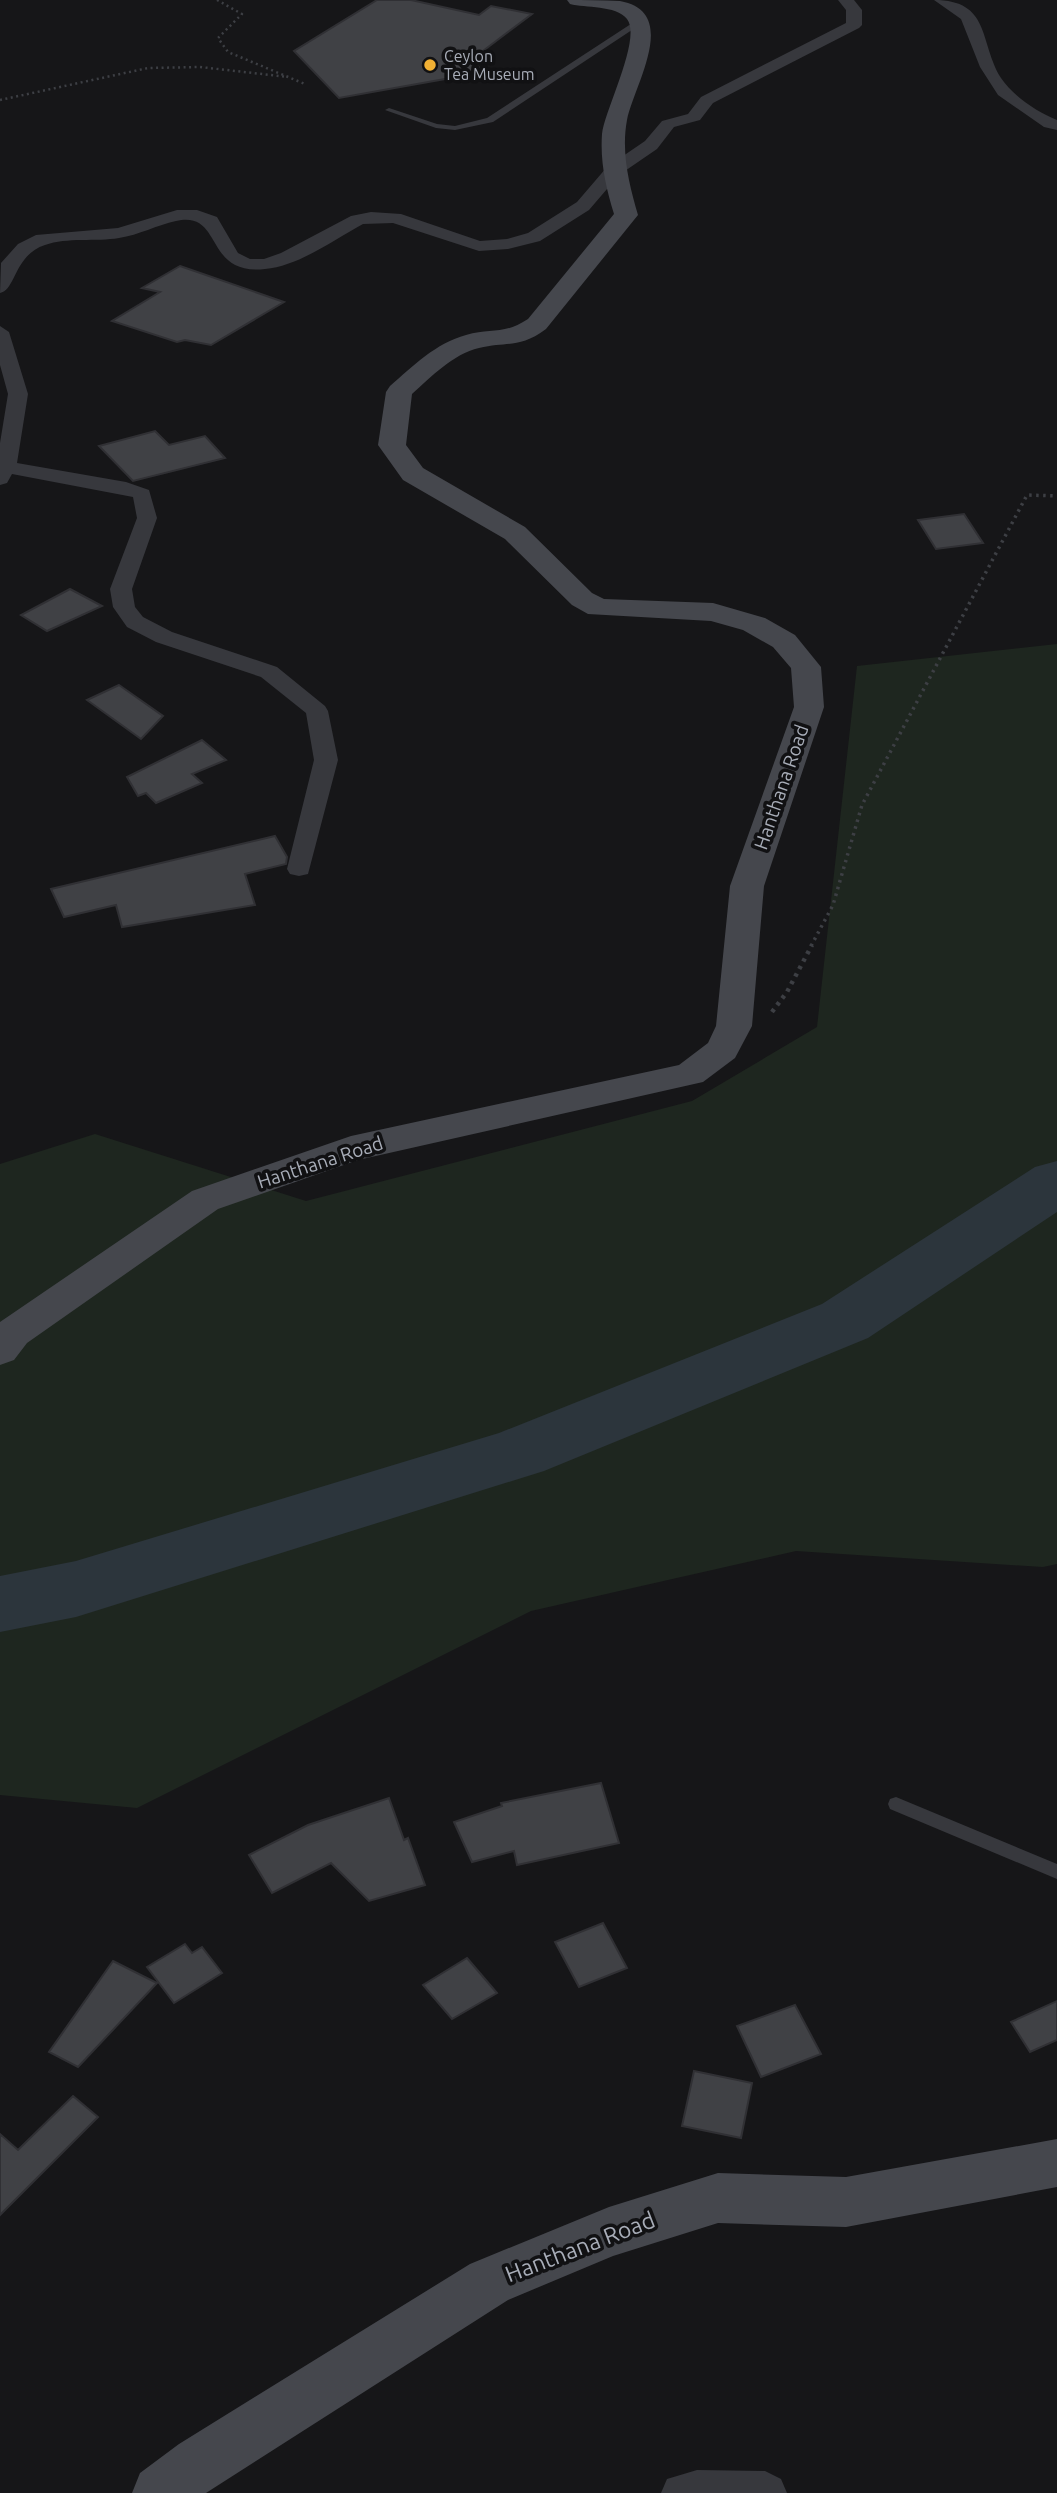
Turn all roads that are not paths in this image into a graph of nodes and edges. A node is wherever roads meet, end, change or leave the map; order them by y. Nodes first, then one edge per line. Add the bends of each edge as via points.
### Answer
1 (578, 0) edge
2 (846, 0) edge
3 (942, 0) edge
4 (640, 22) junction
5 (389, 110) dead end
6 (1057, 125) edge
7 (613, 171) junction
8 (0, 288) edge
9 (0, 332) edge
10 (3, 473) edge
11 (299, 869) dead end
12 (0, 1350) edge
13 (896, 1804) dead end
14 (1057, 1871) edge
15 (1057, 2163) edge
16 (160, 2493) edge
17 (681, 2493) edge
18 (767, 2493) edge

1 - 4 street via 617,7
2 - 7 street via 855,10 854,24 707,100 694,117 667,124 651,145
3 - 6 street via 957,4 971,17 984,59 1003,92
4 - 5 lane via 490,120 455,128
4 - 7 street, Hanthana Road via 639,47 616,119
7 - 8 street via 583,206 534,237 508,244 479,246 395,218 371,217 287,257 247,264 231,256 211,221 177,215 120,233 42,239 24,248 10,263
7 - 12 street, Hanthana Road via 626,215 610,235 537,324 520,336 471,341 436,359 399,392 392,445 414,474 515,533 582,599 598,608 713,612 754,624 784,641 806,667 809,707 747,886 734,1026 722,1050 690,1074 351,1149 205,1200 13,1333
9 - 10 street via 18,394
10 - 11 street via 126,488 142,494 147,518 121,589 124,607 135,622 164,637 269,672 317,711 326,760
13 - 14 lane
15 - 16 street, Hanthana Road via 846,2202 718,2198 608,2232 489,2282
17 - 18 street

